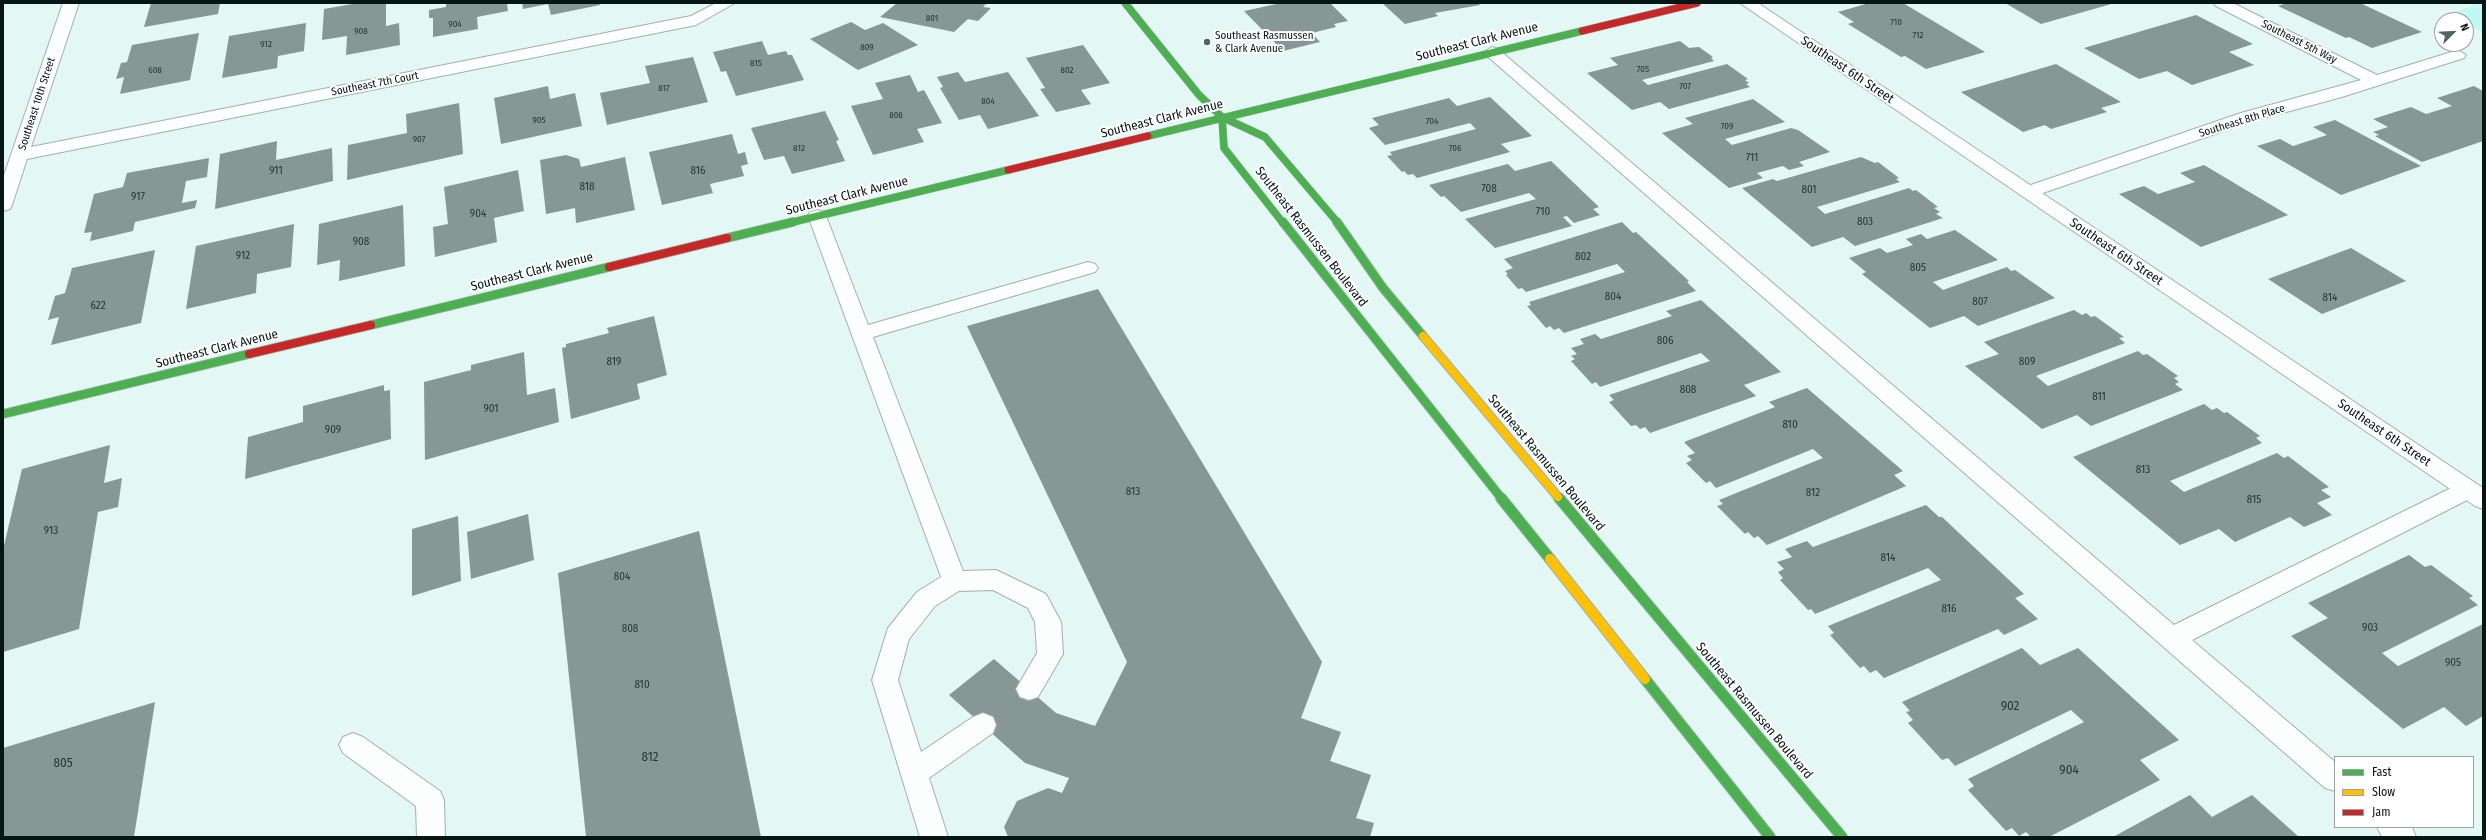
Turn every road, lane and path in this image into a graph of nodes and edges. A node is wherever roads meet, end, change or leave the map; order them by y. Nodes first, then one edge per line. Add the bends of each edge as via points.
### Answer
1 (71, 3) edge
2 (727, 3) edge
3 (1125, 3) edge
4 (1697, 3) edge
5 (1748, 3) edge
6 (2221, 3) edge
7 (1492, 52) junction
8 (2458, 55) dead end
9 (2376, 81) junction
10 (1222, 118) junction
11 (20, 155) junction
12 (2028, 192) junction
13 (3, 205) edge
14 (817, 216) junction
15 (1088, 268) dead end
16 (861, 334) junction
17 (3, 414) edge
18 (2475, 495) edge
19 (955, 582) junction
20 (2172, 638) junction
21 (1029, 689) dead end
22 (983, 725) dead end
23 (353, 745) dead end
24 (914, 773) junction
25 (2334, 778) edge
26 (2391, 828) edge
27 (431, 837) edge
28 (934, 837) edge
29 (1770, 837) edge
30 (1842, 837) edge
31 (2402, 837) edge

1 - 11 street, Southeast 10th Street
2 - 11 street, Southeast 7th Court via 696,20
3 - 10 street, Southeast Rasmussen Boulevard via 1199,95
4 - 7 street, Southeast Clark Avenue
5 - 12 street, Southeast 6th Street
6 - 9 street, Southeast 5th Way
7 - 10 street, Southeast Clark Avenue
7 - 20 street
8 - 9 street, Southeast 8th Place
9 - 12 street, Southeast 8th Place via 2247,117
10 - 14 street, Southeast Clark Avenue
10 - 29 street, Southeast Rasmussen Boulevard via 1224,148
10 - 30 street, Southeast Rasmussen Boulevard via 1265,137 1330,212 1383,288
11 - 13 street, Southeast 10th Street
12 - 18 street, Southeast 6th Street
14 - 16 street
14 - 17 street, Southeast Clark Avenue
15 - 16 street
16 - 19 street
18 - 20 street
19 - 21 street via 996,580 1036,601 1048,622 1050,654
19 - 24 street via 926,599 897,635 885,680
20 - 25 street
22 - 24 street
23 - 27 street via 430,800
24 - 28 street
26 - 31 street

